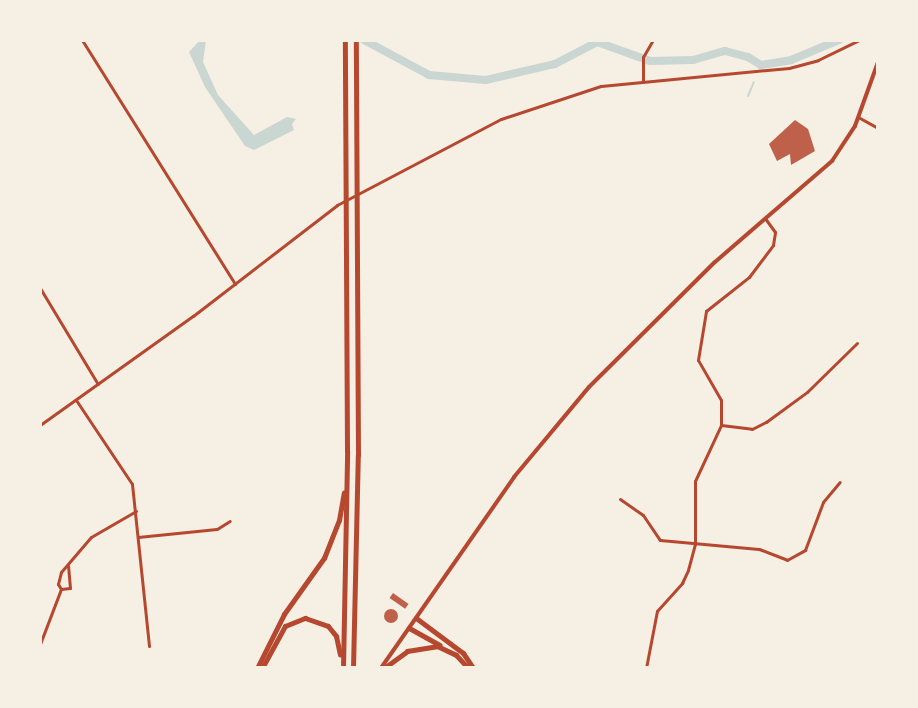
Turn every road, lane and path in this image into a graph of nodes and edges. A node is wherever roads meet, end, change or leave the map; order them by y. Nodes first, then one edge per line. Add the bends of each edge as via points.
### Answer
1 (82, 40) edge
2 (345, 40) edge
3 (356, 40) edge
4 (653, 40) edge
5 (859, 40) edge
6 (878, 62) edge
7 (643, 82) junction
8 (858, 117) junction
9 (878, 128) edge
10 (765, 218) junction
11 (235, 284) junction
12 (40, 288) edge
13 (857, 343) dead end
14 (98, 384) junction
15 (76, 400) junction
16 (40, 425) edge
17 (721, 425) junction
18 (347, 451) junction
19 (840, 482) dead end
20 (620, 499) dead end
21 (136, 511) junction
22 (230, 521) dead end
23 (138, 537) junction
24 (695, 544) junction
25 (68, 566) junction
26 (61, 589) junction
27 (416, 618) junction
28 (409, 628) junction
29 (40, 644) edge
30 (149, 646) dead end
31 (456, 655) junction
32 (260, 668) edge
33 (342, 668) edge
34 (353, 668) edge
35 (383, 668) edge
36 (471, 668) edge
37 (646, 668) edge

1 - 11 street
2 - 18 highway
3 - 34 highway
4 - 7 street via 642,60
5 - 7 street via 818,60 777,71
6 - 8 main road
7 - 11 street via 582,90 489,125 337,205
8 - 9 street
8 - 10 main road via 832,161
10 - 17 street via 775,232 773,245 749,277 706,311 703,323 698,360 721,400
10 - 27 main road via 589,387 514,477
11 - 14 street
12 - 14 street
13 - 17 street via 807,392 766,422 752,429
14 - 15 street
15 - 16 street
15 - 21 street via 132,484
17 - 24 street via 695,481
18 - 32 highway via 343,501 332,540 284,614
18 - 33 highway
19 - 24 street via 823,502 805,550 797,557 787,560 759,549
20 - 24 street via 643,515 660,540
21 - 23 street
21 - 25 street via 91,537
22 - 23 street via 217,529
23 - 30 street
24 - 37 street via 682,583 653,622
25 - 26 street via 58,579
25 - 26 street via 70,588
26 - 29 street
27 - 28 main road
27 - 36 highway via 463,653
28 - 31 highway
28 - 35 main road
31 - 35 highway via 437,646 422,647
31 - 36 highway
32 - 33 highway via 285,626 305,618 328,626 336,636

